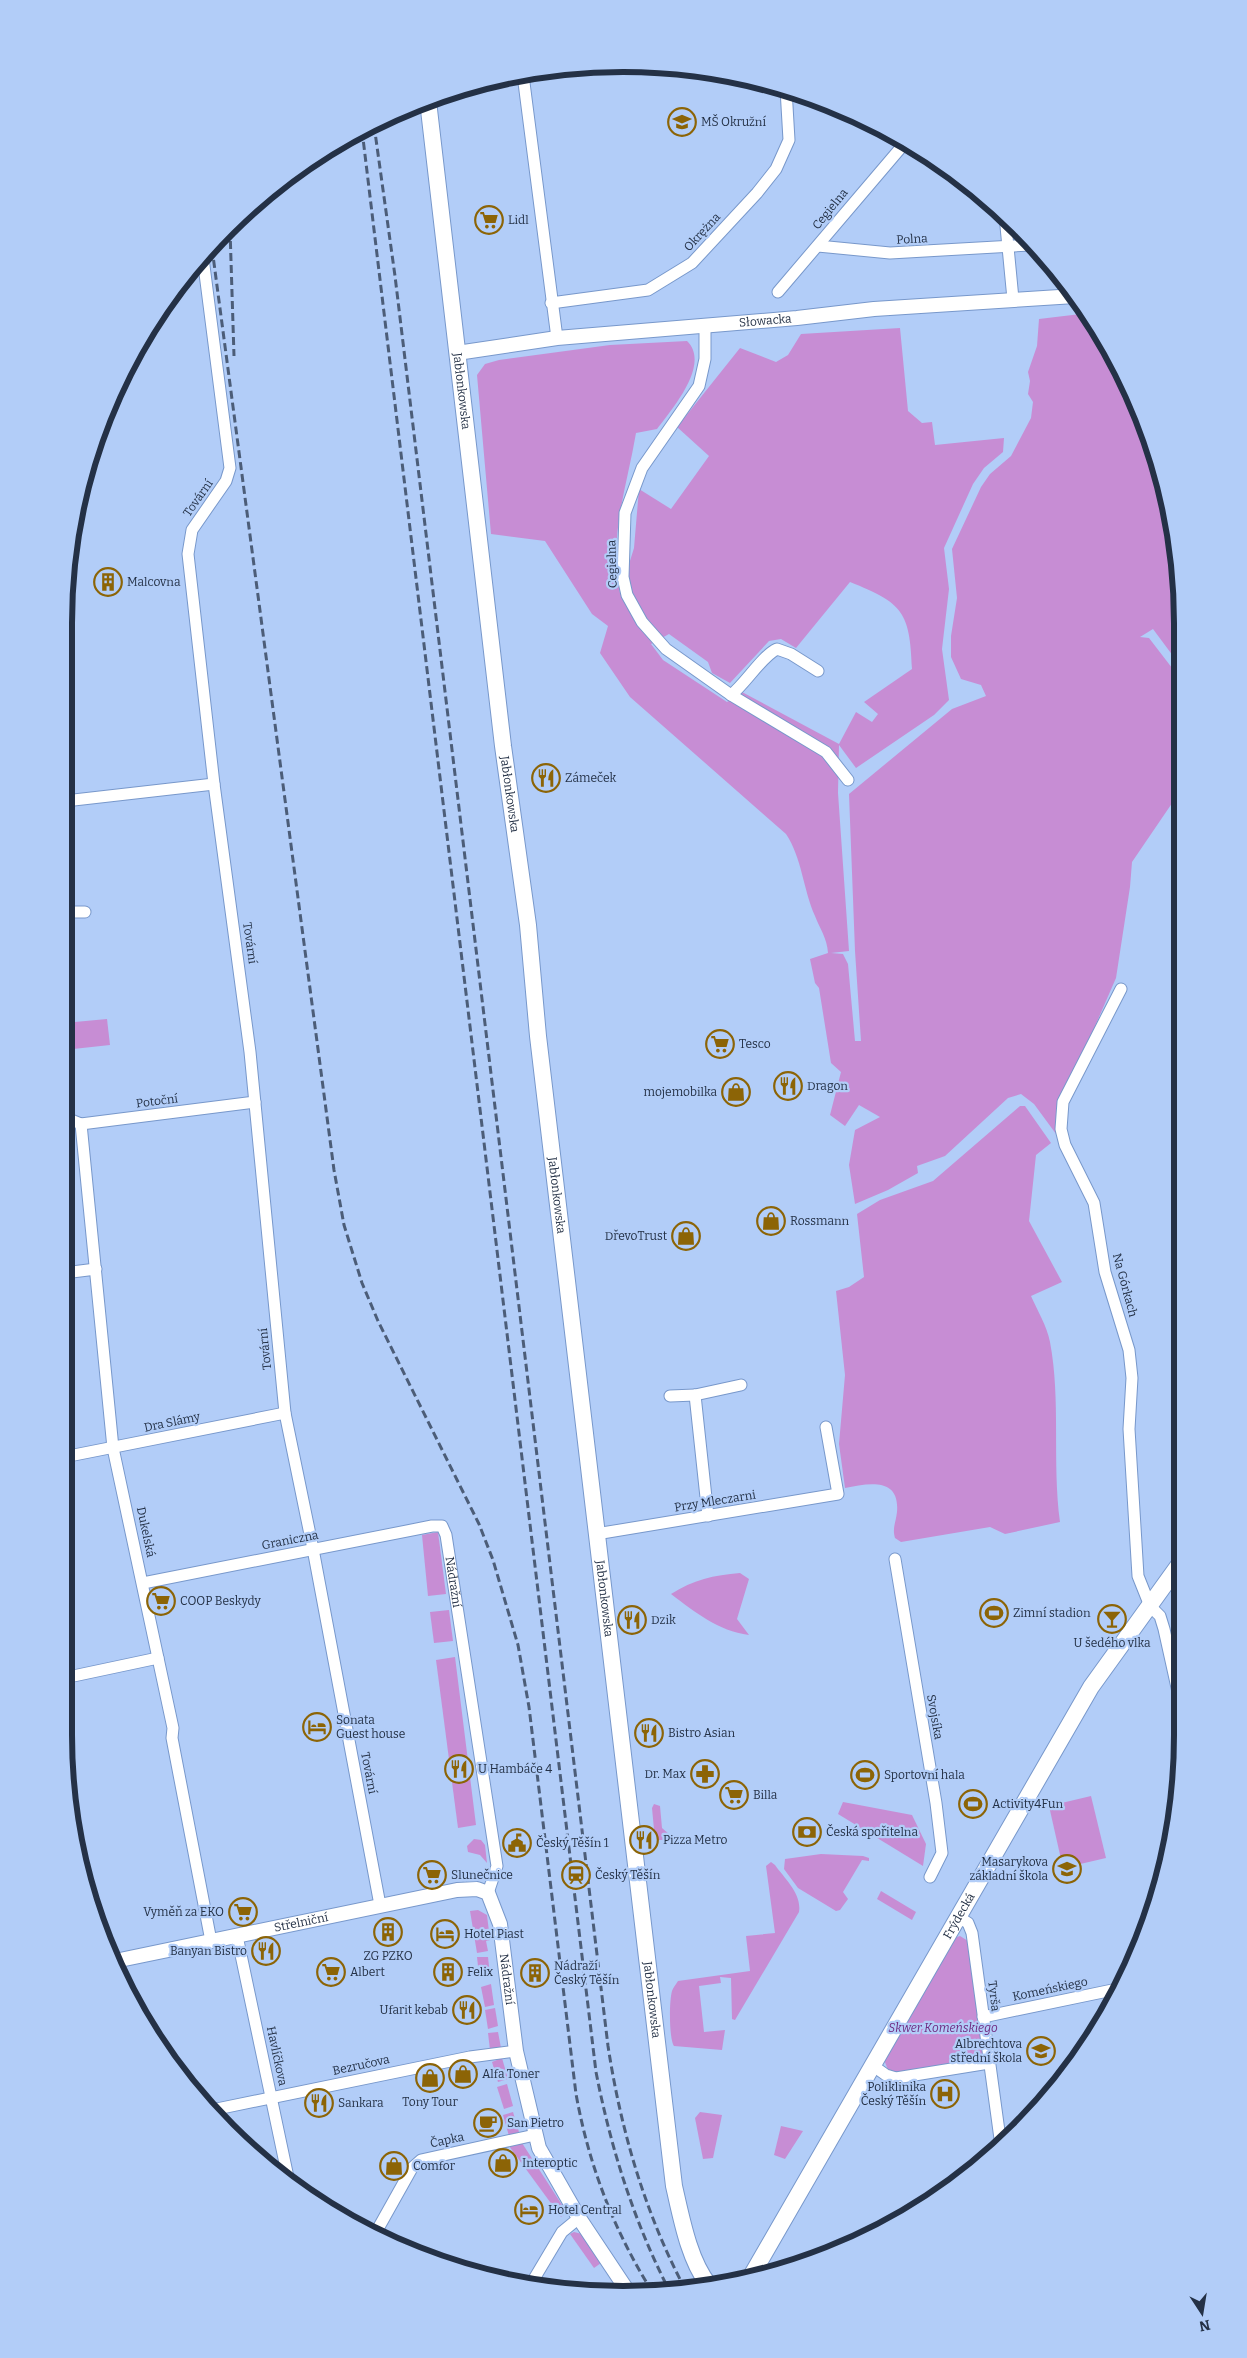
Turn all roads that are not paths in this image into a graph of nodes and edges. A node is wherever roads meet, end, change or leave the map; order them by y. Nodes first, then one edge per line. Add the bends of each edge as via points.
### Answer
1 (524, 82) edge
2 (786, 97) edge
3 (429, 108) edge
4 (901, 147) edge
5 (1005, 227) edge
6 (818, 246) junction
7 (1024, 246) edge
8 (1008, 248) junction
9 (204, 266) edge
10 (778, 292) dead end
11 (1067, 296) edge
12 (1013, 299) junction
13 (551, 303) junction
14 (705, 326) junction
15 (557, 338) junction
16 (457, 353) junction
17 (818, 671) dead end
18 (731, 695) junction
19 (848, 780) dead end
20 (214, 784) junction
21 (72, 800) edge
22 (72, 912) edge
23 (85, 912) dead end
24 (1120, 989) dead end
25 (255, 1102) junction
26 (72, 1120) edge
27 (82, 1124) junction
28 (96, 1269) junction
29 (72, 1272) edge
30 (741, 1385) dead end
31 (695, 1395) junction
32 (670, 1396) dead end
33 (285, 1413) junction
34 (826, 1427) dead end
35 (114, 1448) junction
36 (72, 1456) edge
37 (708, 1516) junction
38 (442, 1526) joint
39 (596, 1534) junction
40 (313, 1549) junction
41 (895, 1559) dead end
42 (1174, 1573) edge
43 (143, 1584) junction
44 (1150, 1606) junction
45 (158, 1658) junction
46 (1174, 1674) edge
47 (72, 1676) edge
48 (930, 1877) dead end
49 (488, 1893) junction
50 (380, 1905) junction
51 (957, 1916) junction
52 (237, 1936) junction
53 (211, 1940) junction
54 (121, 1960) edge
55 (1112, 1990) edge
56 (983, 2017) junction
57 (516, 2051) junction
58 (989, 2063) junction
59 (872, 2065) junction
60 (271, 2098) junction
61 (219, 2109) edge
62 (535, 2135) junction
63 (999, 2138) edge
64 (287, 2171) edge
65 (579, 2218) junction
66 (379, 2228) edge
67 (755, 2270) edge
68 (535, 2278) edge
69 (706, 2279) edge
70 (624, 2286) edge

1 - 13 street
2 - 13 street, Okrężna via 789,140 776,169 692,264 648,290
3 - 16 main road, Jabłonkowska
4 - 6 street, Cegielna
5 - 8 street
6 - 8 street, Polna via 890,254
6 - 10 street, Cegielna
7 - 8 street, Polna
8 - 12 street
9 - 20 street, Tovární via 230,468 226,481 192,530 188,554
11 - 12 street, Słowacka
12 - 14 street, Słowacka
13 - 15 street
14 - 15 street, Słowacka
14 - 18 street, Cegielna via 699,386 642,468 625,513 623,577 634,609 666,649
15 - 16 street, Słowacka
16 - 39 main road, Jabłonkowska via 528,925
17 - 18 street via 777,649 770,652 745,684
18 - 19 street, Cegielna via 826,752
20 - 21 street
20 - 25 street, Tovární
22 - 23 street
24 - 44 street, Na Górkach via 1063,1102 1061,1129 1065,1145 1094,1203 1106,1272 1129,1350 1132,1378 1129,1429 1138,1576
25 - 27 street, Potoční
25 - 33 street, Tovární
26 - 27 street, Potoční
27 - 28 street, Dukelská
28 - 29 street
28 - 35 street, Dukelská
30 - 31 street
31 - 32 street
31 - 37 street
33 - 35 street, Dra Slámy
33 - 40 street, Tovární
34 - 37 street, Przy Mleczarni via 838,1494
35 - 36 street, Dra Slámy
35 - 43 street, Dukelská
37 - 39 street, Przy Mleczarni
38 - 40 street, Graniczna
38 - 49 street, Nádražní via 446,1535 497,1866
39 - 69 main road, Jabłonkowska via 674,2186 695,2260
40 - 43 street, Graniczna
40 - 50 street, Tovární
41 - 48 street, Svojsíka via 942,1853
42 - 44 main road, Frýdecká
43 - 45 street, Dukelská
44 - 46 street, Na Górkach via 1160,1616
44 - 51 main road, Frýdecká via 1091,1687
45 - 47 street
45 - 53 street, Dukelská
49 - 50 street, Střelniční via 477,1889 457,1890
49 - 57 street, Nádražní via 500,1924
50 - 52 street, Střelniční
51 - 56 street, Tyrša via 968,1923 972,1933
51 - 59 main road, Frýdecká
52 - 53 street, Střelniční
52 - 60 street, Havlíčkova
53 - 54 street, Střelniční
55 - 56 street, Komeńskiego
56 - 58 street, Tyrša
57 - 60 street, Bezručova via 470,2057
57 - 62 street, Nádražní
58 - 59 street via 896,2078 886,2076
58 - 63 street, Tyrša
59 - 67 main road, Frýdecká
60 - 61 street, Bezručova
60 - 64 street, Havlíčkova
62 - 65 street, Nádražní via 544,2161
62 - 66 street, Čapka via 421,2160 412,2168
65 - 68 street via 562,2232
65 - 70 street, Nádražní

